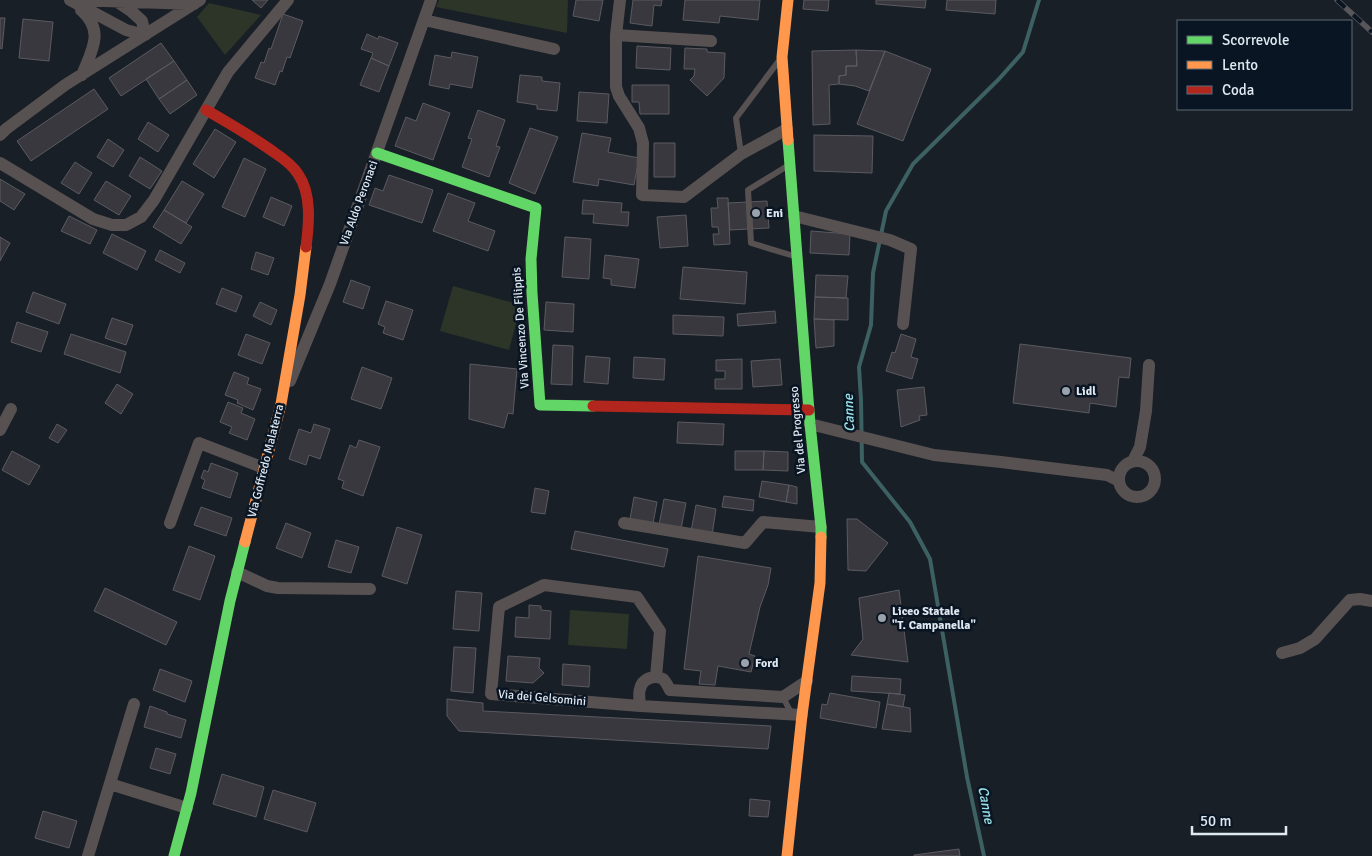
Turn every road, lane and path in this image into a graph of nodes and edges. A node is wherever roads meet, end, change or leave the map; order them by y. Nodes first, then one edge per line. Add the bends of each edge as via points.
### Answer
1 (66, 0) edge
2 (70, 0) edge
3 (288, 0) edge
4 (430, 0) edge
5 (620, 0) edge
6 (788, 0) edge
7 (116, 1) edge
8 (197, 2) edge
9 (424, 20) junction
10 (616, 34) junction
11 (145, 35) junction
12 (711, 41) dead end
13 (554, 49) dead end
14 (782, 57) junction
15 (82, 74) junction
16 (206, 110) junction
17 (787, 129) junction
18 (0, 135) edge
19 (376, 153) junction
20 (741, 154) junction
21 (0, 163) edge
22 (790, 164) junction
23 (794, 216) junction
24 (797, 257) junction
25 (903, 324) dead end
26 (1149, 365) dead end
27 (281, 404) junction
28 (11, 409) dead end
29 (809, 410) junction
30 (810, 424) junction
31 (0, 430) edge
32 (1139, 461) junction
33 (264, 468) junction
34 (1116, 475) junction
35 (624, 523) dead end
36 (170, 524) dead end
37 (821, 527) junction
38 (237, 572) junction
39 (370, 589) dead end
40 (1372, 601) edge
41 (1282, 654) dead end
42 (656, 677) junction
43 (807, 681) junction
44 (783, 697) junction
45 (134, 704) dead end
46 (640, 706) junction
47 (797, 715) junction
48 (110, 784) junction
49 (187, 808) junction
50 (88, 856) edge
51 (174, 856) edge
52 (787, 856) edge

1 - 2 street
2 - 7 street
2 - 11 street via 126,30
2 - 15 street via 89,17 95,30 94,45
3 - 16 street via 228,72
4 - 9 street, Via Aldo Peronaci
5 - 10 street
6 - 14 street, Via del Progresso
7 - 8 street
7 - 11 street via 142,21
8 - 11 street
9 - 13 street
9 - 19 street, Via Aldo Peronaci
10 - 12 street
10 - 20 street via 616,87 639,128 643,143 642,195 684,197
11 - 15 street
14 - 17 street, Via del Progresso
14 - 20 lane via 736,118
15 - 18 street
16 - 21 street via 154,200 141,217 126,225 112,225 93,219
16 - 27 street, Via Goffredo Malaterra via 287,162 299,175 305,190 308,233
17 - 20 street
17 - 22 street, Via del Progresso
19 - 27 street, Via Aldo Peronaci via 330,284
19 - 29 street, Via Vincenzo De Filippis via 536,208 531,259 540,405
22 - 23 street, Via del Progresso
22 - 24 lane via 748,190 750,243
23 - 24 street, Via del Progresso
23 - 25 street via 890,240 911,250
24 - 29 street, Via del Progresso
26 - 32 street
27 - 33 street, Via Goffredo Malaterra
28 - 31 street
29 - 30 street, Via del Progresso
30 - 34 street via 934,455
30 - 37 street, Via del Progresso
32 - 34 street via 1124,466
32 - 34 street via 1153,469 1154,486 1151,491 1140,497 1129,495 1124,492
33 - 36 street via 199,442
33 - 38 street, Via Goffredo Malaterra
35 - 37 street via 745,543 763,522
37 - 43 street, Via del Progresso via 820,583
38 - 39 street via 278,588
38 - 49 street, Via Goffredo Malaterra
40 - 41 street via 1350,600 1315,639
42 - 44 street via 663,679 670,690
42 - 46 street via 643,682
42 - 46 street, Via dei Gelsomini via 660,631 637,597 544,586 499,607 491,694
43 - 44 street
43 - 47 street, Via del Progresso
44 - 47 lane
45 - 48 street
46 - 47 street, Via dei Gelsomini
47 - 52 street, Via del Progresso
48 - 49 street
48 - 50 street
49 - 51 street, Via Goffredo Malaterra

